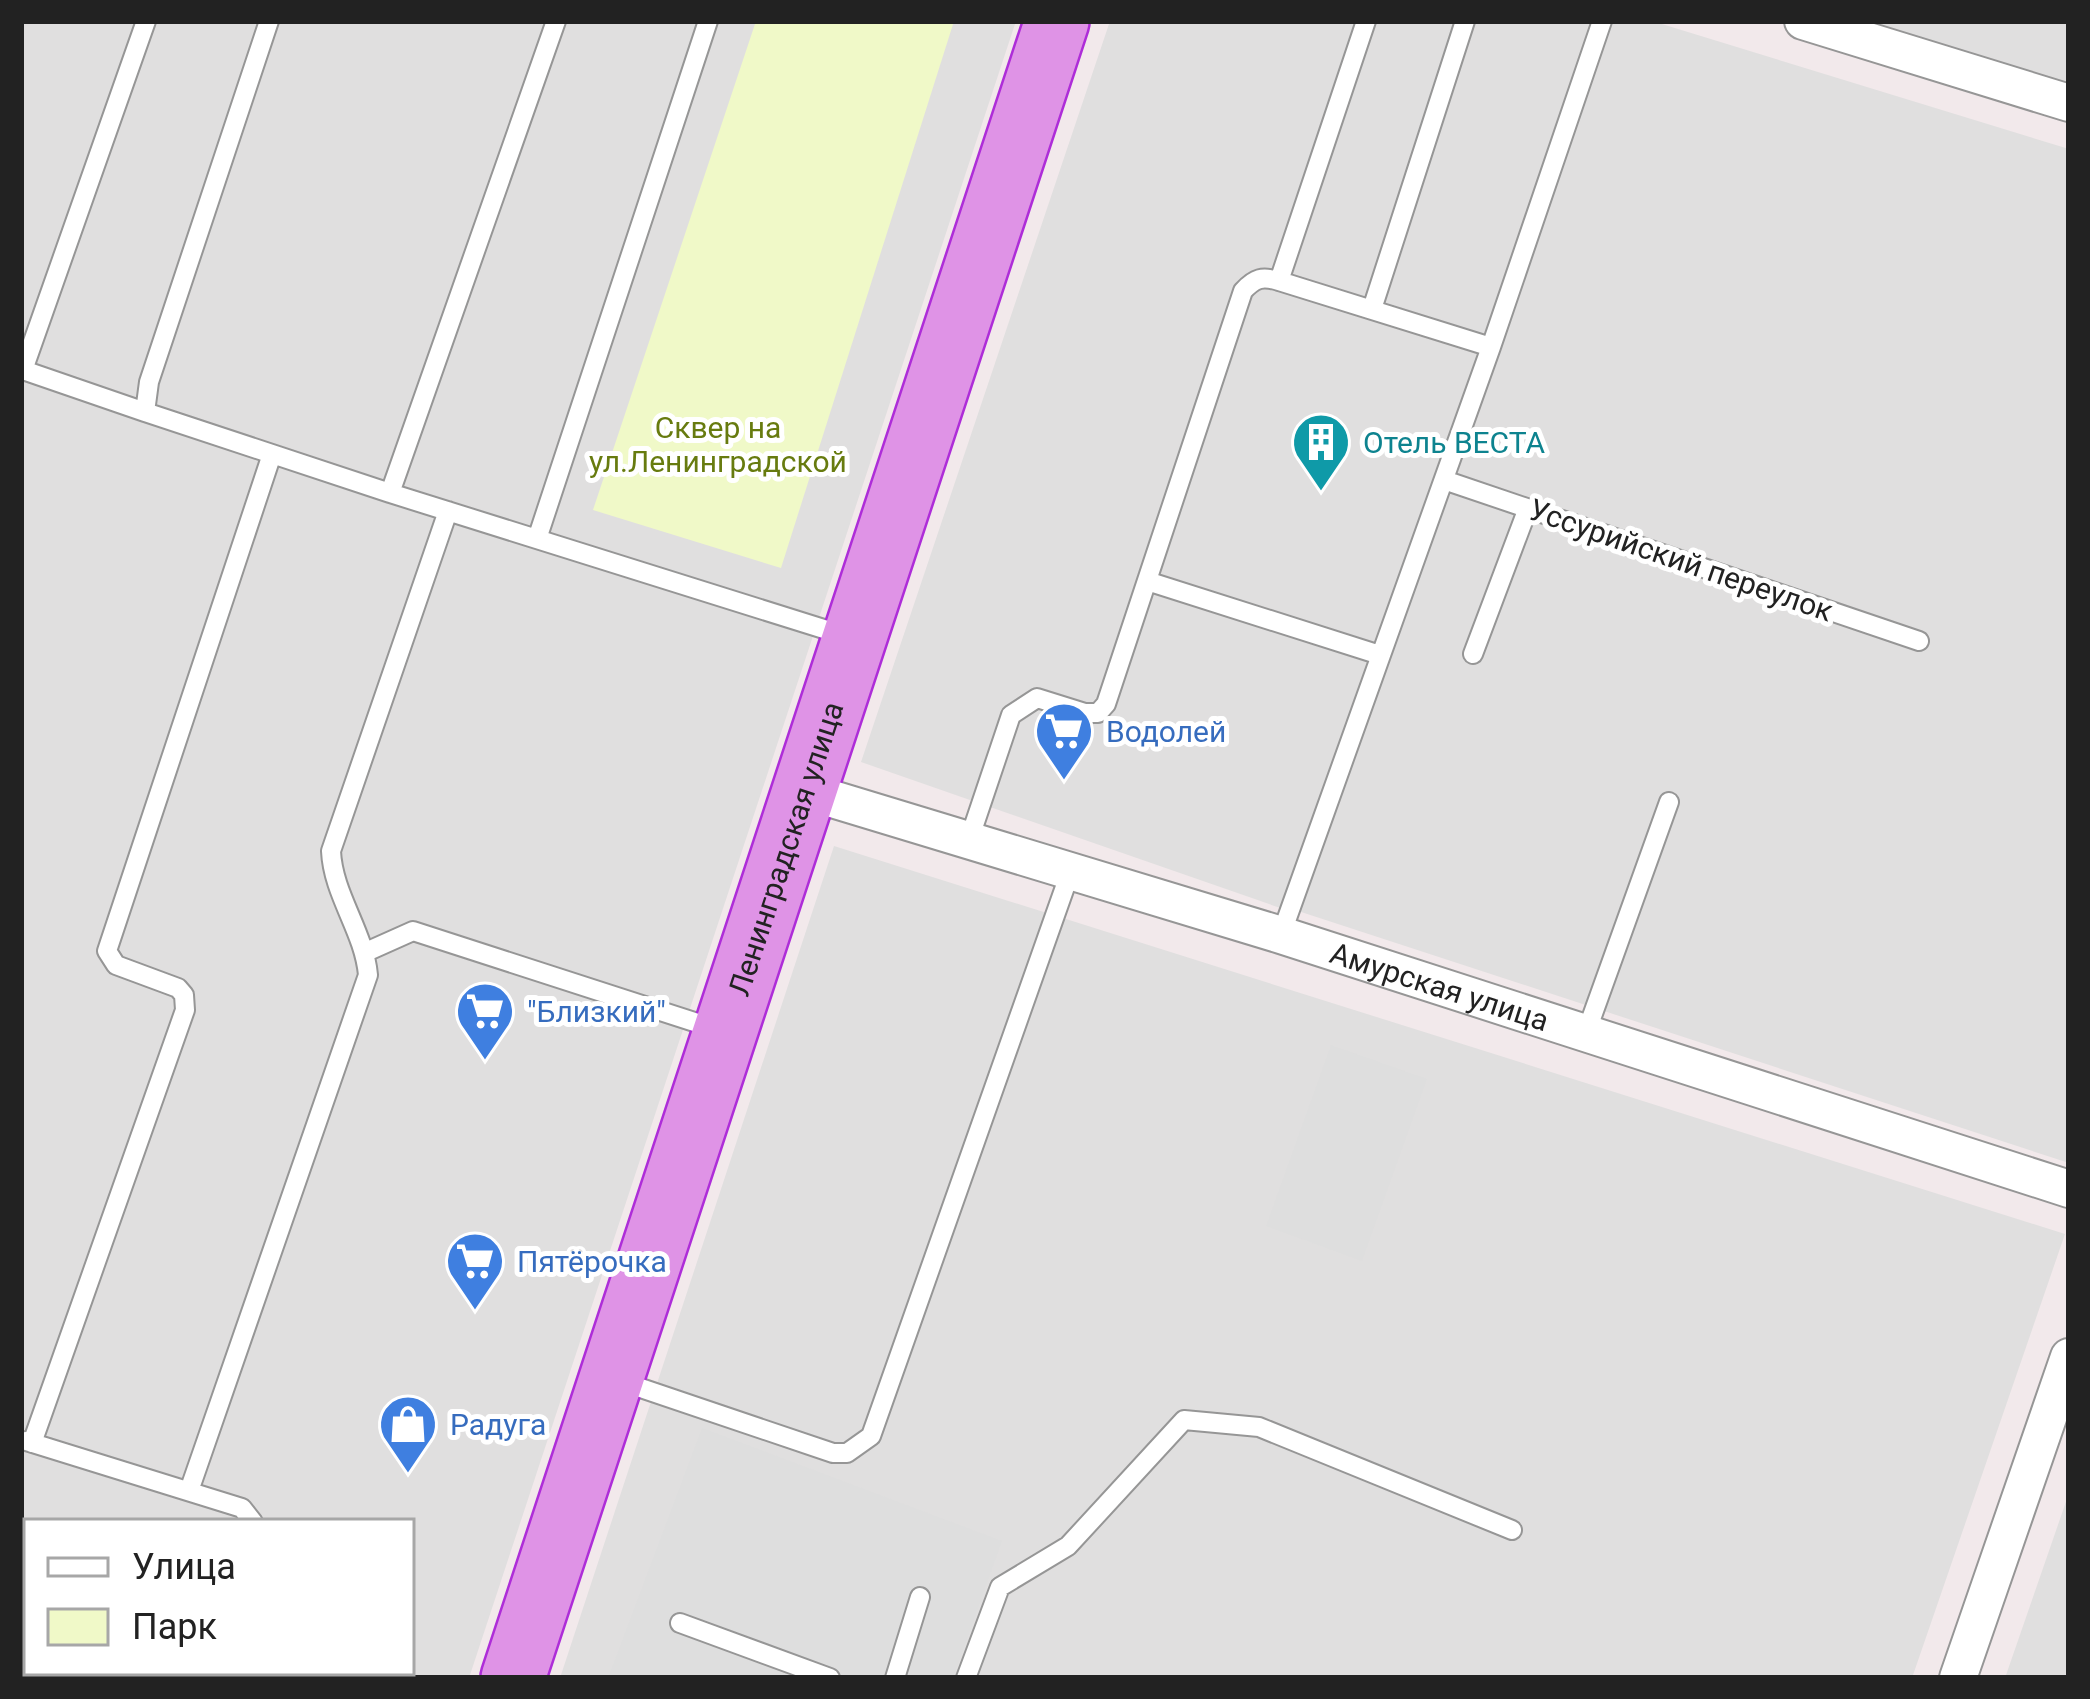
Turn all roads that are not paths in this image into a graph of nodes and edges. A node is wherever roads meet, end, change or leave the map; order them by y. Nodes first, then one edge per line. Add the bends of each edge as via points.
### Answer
1 (146, 21) edge
2 (269, 21) edge
3 (556, 21) edge
4 (708, 21) edge
5 (1058, 21) edge
6 (1366, 21) edge
7 (1465, 21) edge
8 (1602, 21) edge
9 (1803, 21) edge
10 (2069, 103) edge
11 (1279, 281) junction
12 (1372, 309) junction
13 (1491, 347) junction
14 (22, 372) edge
15 (145, 412) junction
16 (272, 454) junction
17 (1444, 480) junction
18 (390, 493) junction
19 (1528, 508) junction
20 (448, 511) junction
21 (537, 539) junction
22 (1147, 581) junction
23 (853, 638) junction
24 (1919, 640) dead end
25 (1473, 654) dead end
26 (1380, 655) junction
27 (806, 791) junction
28 (1669, 802) dead end
29 (969, 840) junction
30 (1071, 870) junction
31 (1281, 935) junction
32 (366, 952) junction
33 (727, 1032) junction
34 (1586, 1034) junction
35 (2069, 1189) edge
36 (2069, 1358) edge
37 (612, 1378) junction
38 (27, 1442) edge
39 (189, 1491) junction
40 (251, 1519) edge
41 (1512, 1530) dead end
42 (920, 1597) dead end
43 (680, 1623) dead end
44 (513, 1678) edge
45 (830, 1678) edge
46 (895, 1678) edge
47 (966, 1678) edge
48 (1958, 1678) edge

1 - 14 lane
2 - 15 lane
3 - 18 lane
4 - 21 lane
5 - 23 highway, Ленинградская улица
6 - 11 lane
7 - 12 lane
8 - 13 lane
9 - 10 street
11 - 12 lane
11 - 22 lane via 1253,280 1243,291
12 - 13 lane
13 - 17 lane
14 - 15 lane
15 - 16 lane
16 - 18 lane
16 - 38 lane via 107,951 116,965 178,988 185,1010
17 - 19 lane, Уссурийский переулок
17 - 26 lane
18 - 20 lane
19 - 24 lane, Уссурийский переулок
19 - 25 lane
20 - 21 lane
20 - 32 lane via 331,850 332,872
21 - 23 lane
22 - 26 lane
22 - 29 lane via 1098,713 1037,698 1011,715
23 - 27 highway, Ленинградская улица
26 - 31 lane
27 - 29 street, Амурская улица
27 - 33 highway, Ленинградская улица
28 - 34 lane
29 - 30 street, Амурская улица
30 - 31 street, Амурская улица
30 - 37 lane via 871,1436 833,1453
31 - 34 street, Амурская улица
32 - 33 lane via 413,931
32 - 39 lane via 368,975
33 - 37 highway, Ленинградская улица
34 - 35 street, Амурская улица
36 - 48 street
37 - 44 highway, Ленинградская улица
38 - 39 lane
39 - 40 lane via 242,1508
41 - 47 lane via 1259,1427 1184,1420 1068,1546 1000,1587
42 - 46 lane
43 - 45 lane

